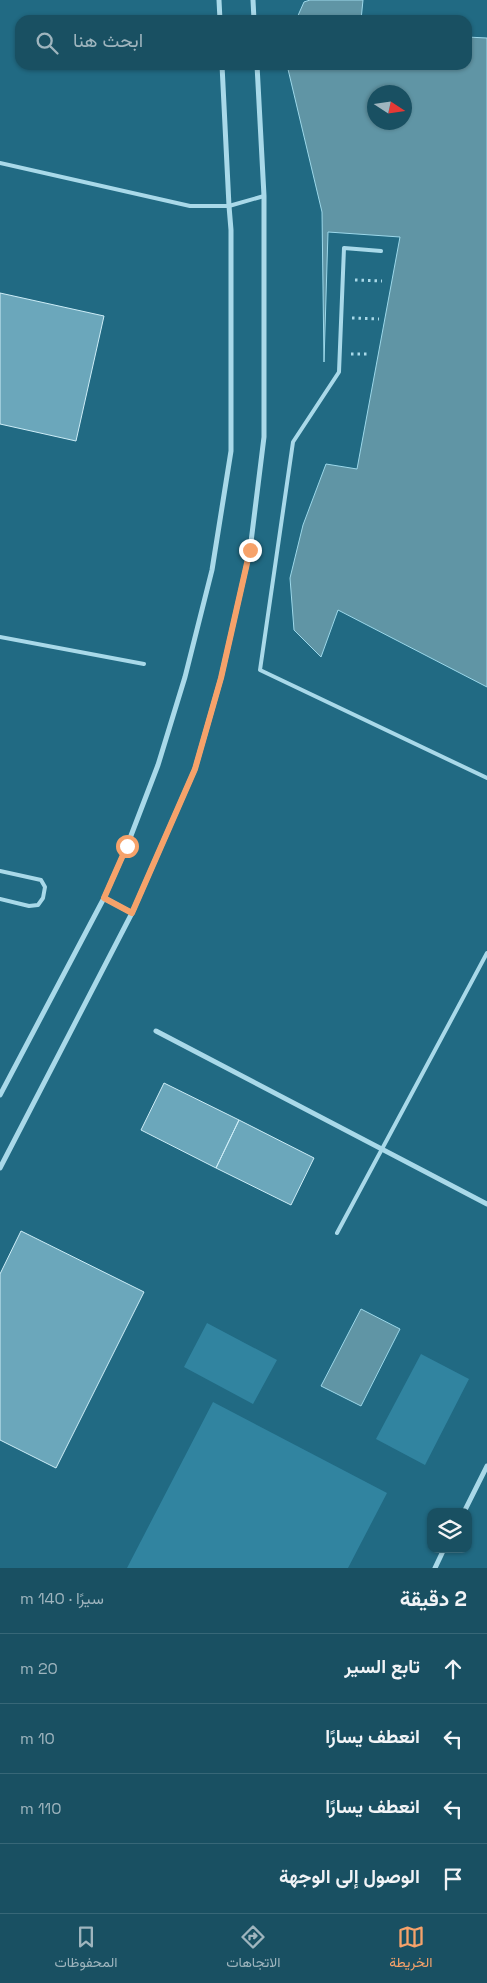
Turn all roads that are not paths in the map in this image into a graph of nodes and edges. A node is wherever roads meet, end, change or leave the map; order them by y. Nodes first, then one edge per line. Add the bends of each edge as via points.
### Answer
1 (219, 0) edge
2 (253, 0) edge
3 (220, 15) edge
4 (254, 15) edge
5 (222, 70) edge
6 (257, 70) edge
7 (0, 163) edge
8 (264, 196) junction
9 (228, 206) junction
10 (381, 251) dead end
11 (0, 637) edge
12 (144, 664) dead end
13 (487, 778) edge
14 (0, 871) edge
15 (104, 898) junction
16 (0, 899) edge
17 (132, 913) junction
18 (487, 953) edge
19 (156, 1031) dead end
20 (0, 1094) edge
21 (381, 1148) junction
22 (0, 1168) edge
23 (487, 1204) edge
24 (337, 1233) dead end
25 (487, 1466) edge
26 (466, 1508) edge
27 (442, 1553) edge
28 (435, 1568) edge

1 - 3 street
2 - 4 street
5 - 9 street
6 - 8 street
7 - 9 lane via 190,206
8 - 9 lane
8 - 17 street via 264,437 250,550 221,678 195,769
9 - 15 street via 232,230 231,451 212,570 185,678 158,765
10 - 13 lane via 344,248 339,372 293,442 260,670
11 - 12 lane
14 - 16 lane via 40,880 45,888 38,904 29,906
15 - 17 street
15 - 20 street
17 - 22 street
18 - 21 lane
19 - 21 street
21 - 23 street
21 - 24 lane
25 - 26 street
27 - 28 street

